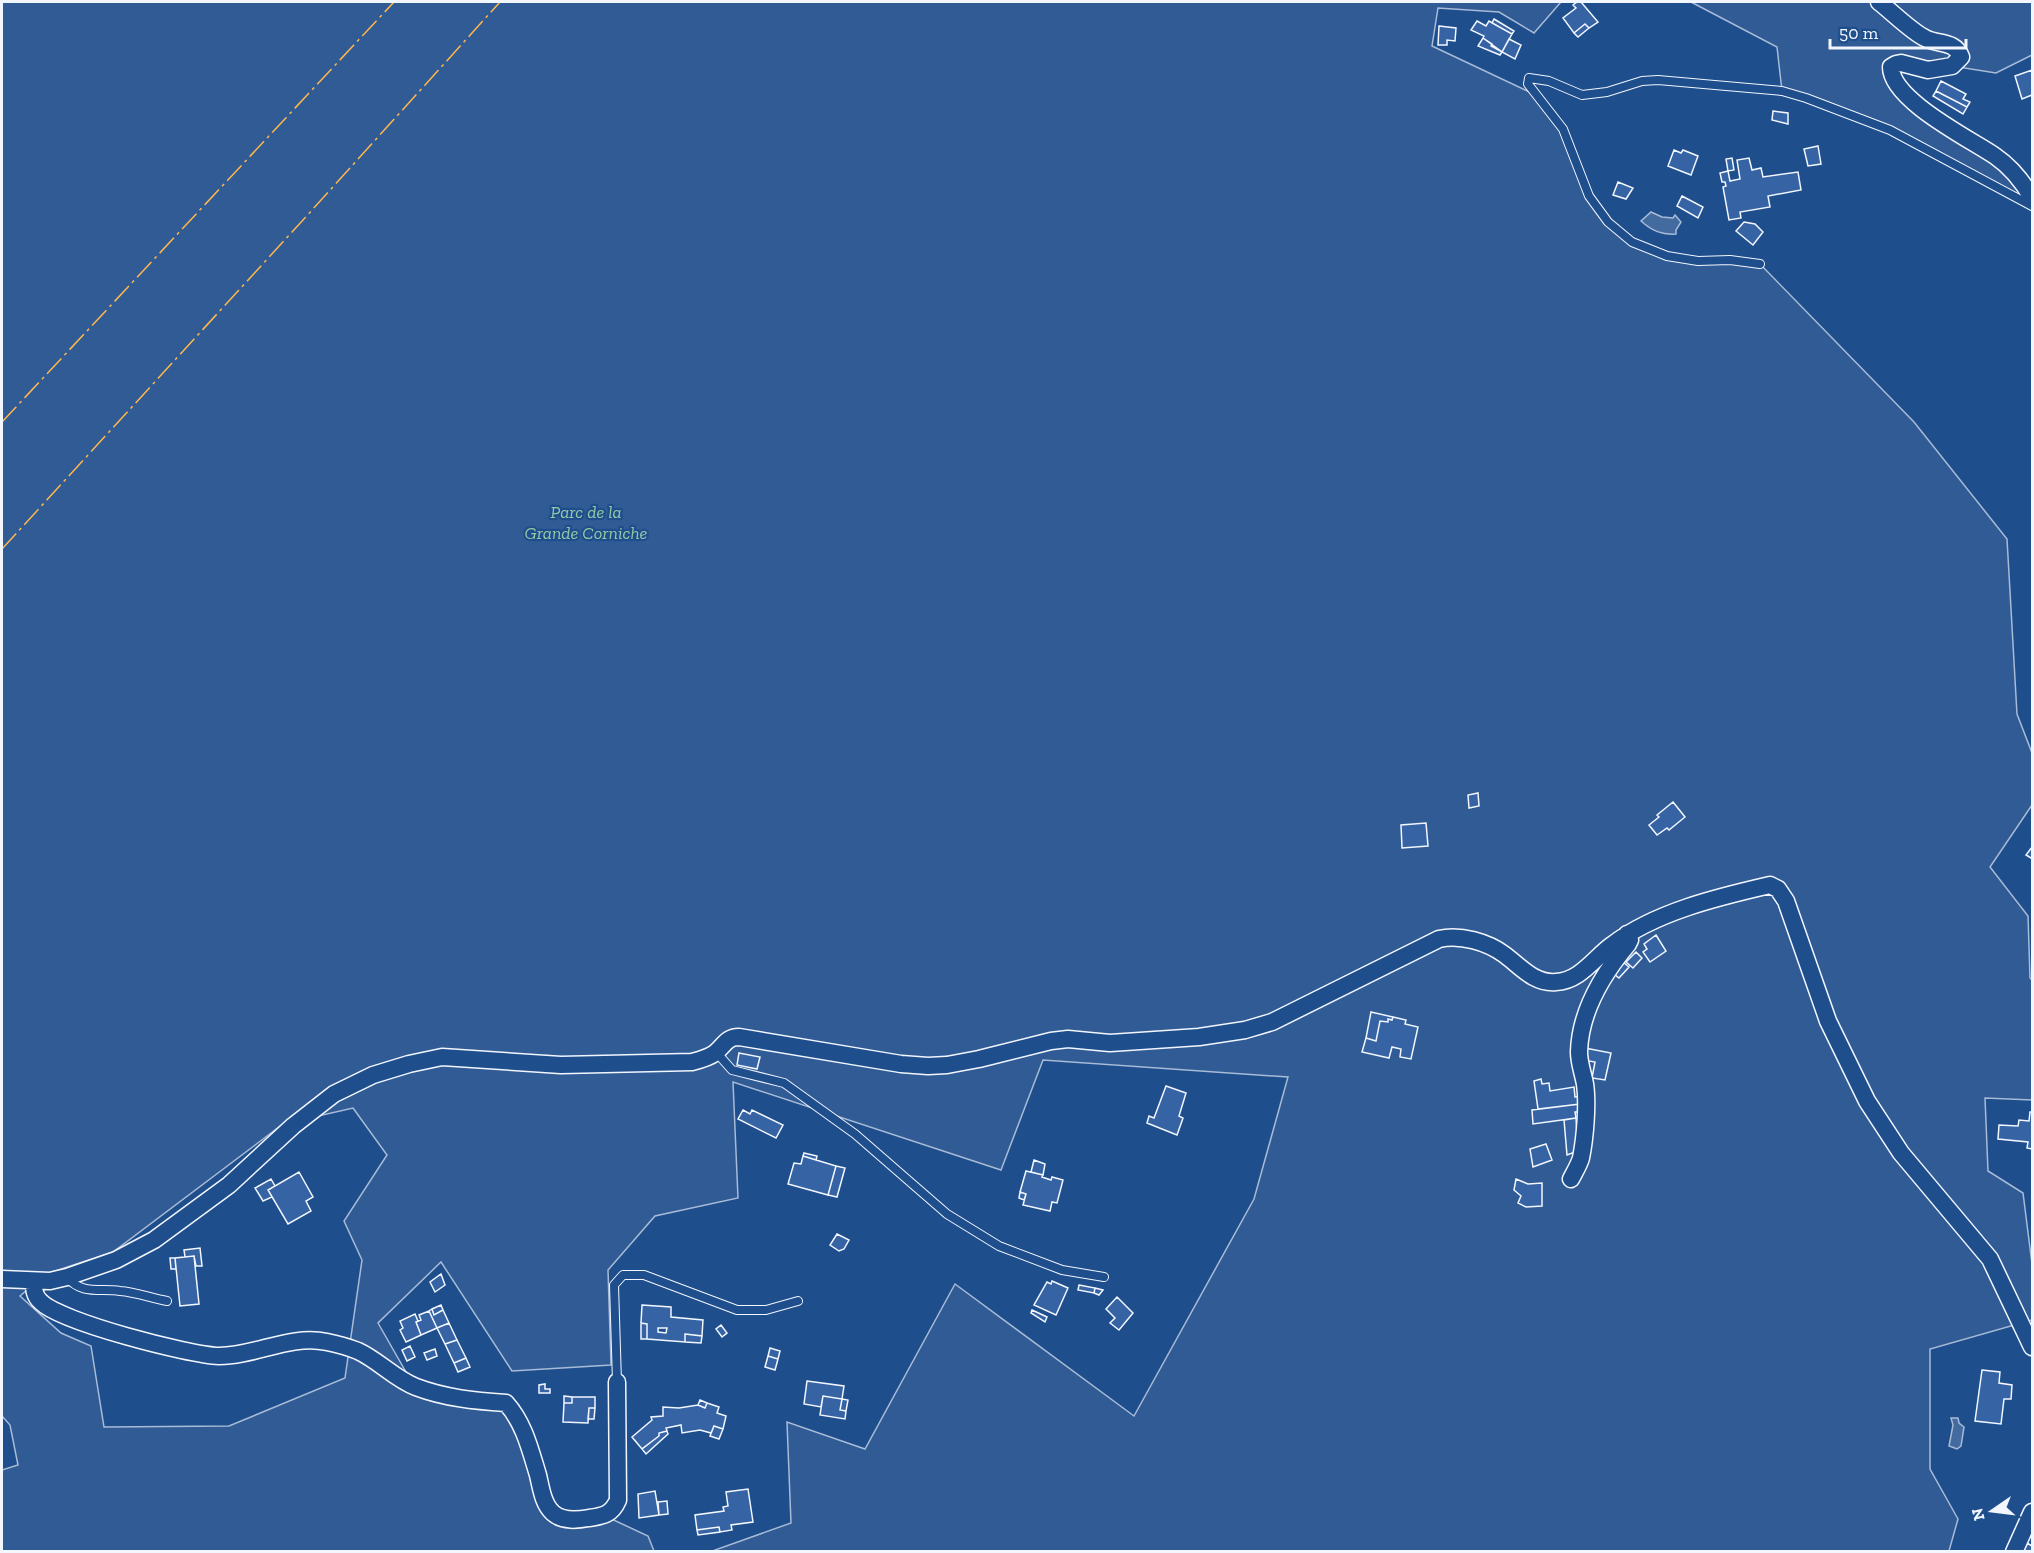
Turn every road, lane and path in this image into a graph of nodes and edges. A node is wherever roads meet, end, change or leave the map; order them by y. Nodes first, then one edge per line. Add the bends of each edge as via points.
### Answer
1 (1879, 2) edge
2 (2032, 198) edge
3 (2032, 206) edge
4 (1760, 264) dead end
5 (1627, 934) junction
6 (716, 1052) junction
7 (1571, 1179) dead end
8 (67, 1277) junction
9 (1104, 1277) dead end
10 (2, 1279) edge
11 (34, 1281) junction
12 (167, 1301) dead end
13 (798, 1301) dead end
14 (2032, 1347) edge
15 (617, 1382) joint
16 (2032, 1512) edge
17 (2014, 1551) edge

1 - 2 street via 1924,38 1953,45 1959,51 1960,57 1952,66 1928,70 1896,64 1891,75 1899,88 1917,105 1997,157 2022,181
3 - 4 lane via 1890,130 1782,91 1658,80 1582,95 1549,81 1529,78 1528,84 1563,129 1588,196 1608,222 1632,242 1667,256
5 - 6 street via 1574,978 1553,983 1535,978 1504,954 1477,942 1460,937 1439,939 1272,1022 1224,1034 1110,1043 1062,1039 979,1059 928,1066 739,1037 728,1039
5 - 7 street via 1630,940 1599,985 1582,1028 1579,1051 1585,1084 1584,1130 1580,1160
5 - 14 street via 1736,892 1770,885 1778,889 1786,901 1828,1021 1867,1101 1901,1153 1990,1259
6 - 8 street via 692,1062 572,1065 442,1056 373,1075 334,1094 229,1185 154,1239 116,1260
6 - 9 lane via 732,1070 784,1083 855,1134 947,1214 999,1246 1062,1270
8 - 11 street
8 - 12 lane via 85,1290 121,1291
10 - 11 street
11 - 15 street via 34,1293 41,1303 54,1310 87,1325 172,1347 221,1356 295,1341 325,1341 358,1351 414,1386 443,1396 506,1403 523,1429 546,1503 554,1514 574,1521 605,1516 614,1510 618,1500
13 - 15 lane via 766,1310 737,1310 644,1275 623,1275 614,1285
16 - 17 street

